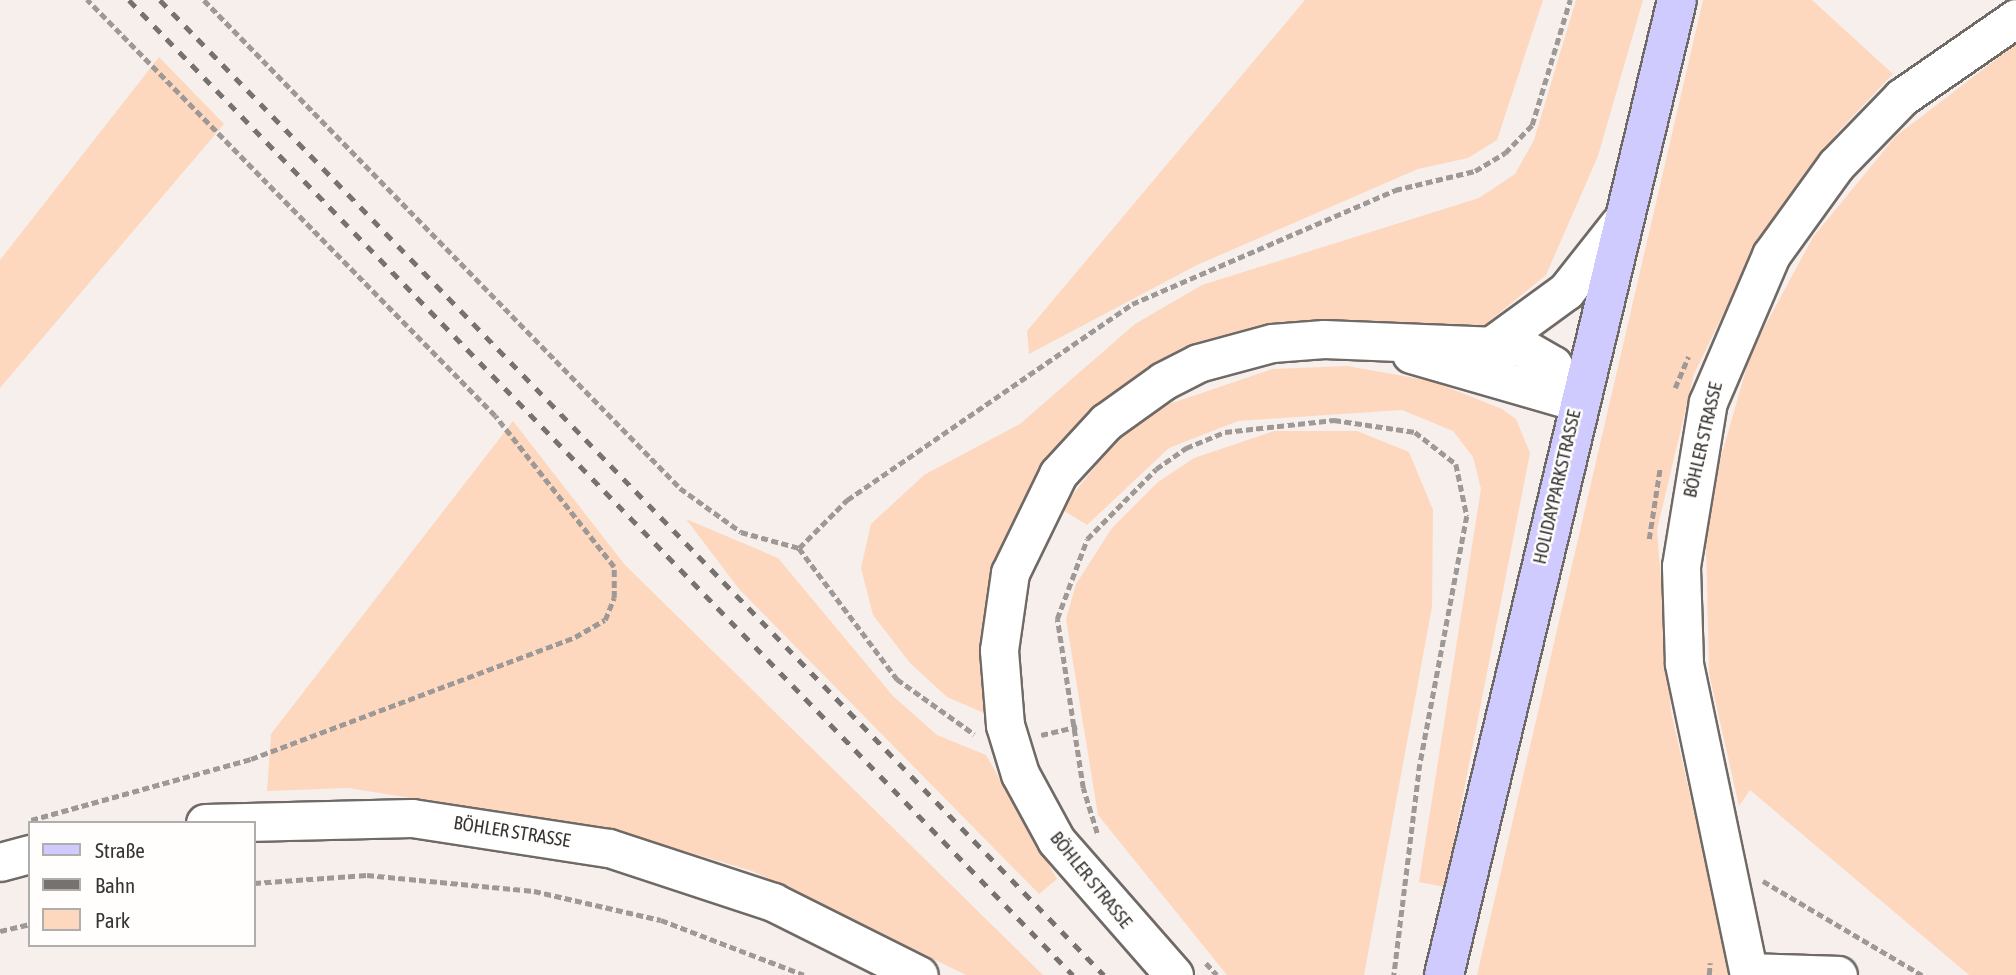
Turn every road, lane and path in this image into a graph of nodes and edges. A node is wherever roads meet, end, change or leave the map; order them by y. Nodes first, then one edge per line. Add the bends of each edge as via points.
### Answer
1 (87, 0) edge
2 (204, 0) edge
3 (1570, 0) edge
4 (1676, 0) edge
5 (2016, 18) edge
6 (1619, 224) junction
7 (1369, 342) junction
8 (1496, 342) junction
9 (1577, 402) junction
10 (799, 548) junction
11 (1010, 741) junction
12 (76, 821) edge
13 (256, 822) edge
14 (28, 838) edge
15 (1100, 838) dead end
16 (0, 862) edge
17 (256, 883) edge
18 (1731, 887) junction
19 (28, 924) edge
20 (0, 931) edge
21 (1188, 966) edge
22 (1749, 973) edge
23 (804, 975) edge
24 (919, 975) edge
25 (1217, 975) edge
26 (1394, 975) edge
27 (1444, 975) edge
28 (1838, 975) edge
29 (1922, 975) edge

1 - 12 path via 495,416 614,567 614,598 605,620 575,637
2 - 10 path via 680,488 741,532
3 - 10 path via 1532,125 1505,153 1475,171 1395,190 1132,304 847,500
4 - 6 main road, HOLIDAYPARKSTRASSE
5 - 18 street, BÖHLER STRASSE via 1902,97 1836,164 1771,255 1709,402 1687,512 1681,617 1693,718
6 - 8 street via 1566,291
6 - 9 main road, HOLIDAYPARKSTRASSE
7 - 8 street, BÖHLER STRASSE
7 - 9 street, BÖHLER STRASSE
7 - 11 street, BÖHLER STRASSE via 1272,343 1198,363 1132,400 1079,448 1038,506 1010,573 999,650
8 - 9 street, BÖHLER STRASSE via 1541,355
9 - 27 main road, HOLIDAYPARKSTRASSE
10 - 11 path via 897,680 955,725
11 - 21 street, BÖHLER STRASSE via 1056,840
13 - 24 street, BÖHLER STRASSE via 412,818 609,848 773,902
14 - 16 street
15 - 26 path via 1083,789 1057,619 1065,586 1087,539 1156,469 1196,444 1268,424 1375,423 1415,432 1456,464 1467,516 1420,764
17 - 23 path via 367,875 534,891 662,920
18 - 22 street, BÖHLER STRASSE
18 - 29 path via 1769,879 1837,930
19 - 20 path
21 - 25 path
22 - 28 street

